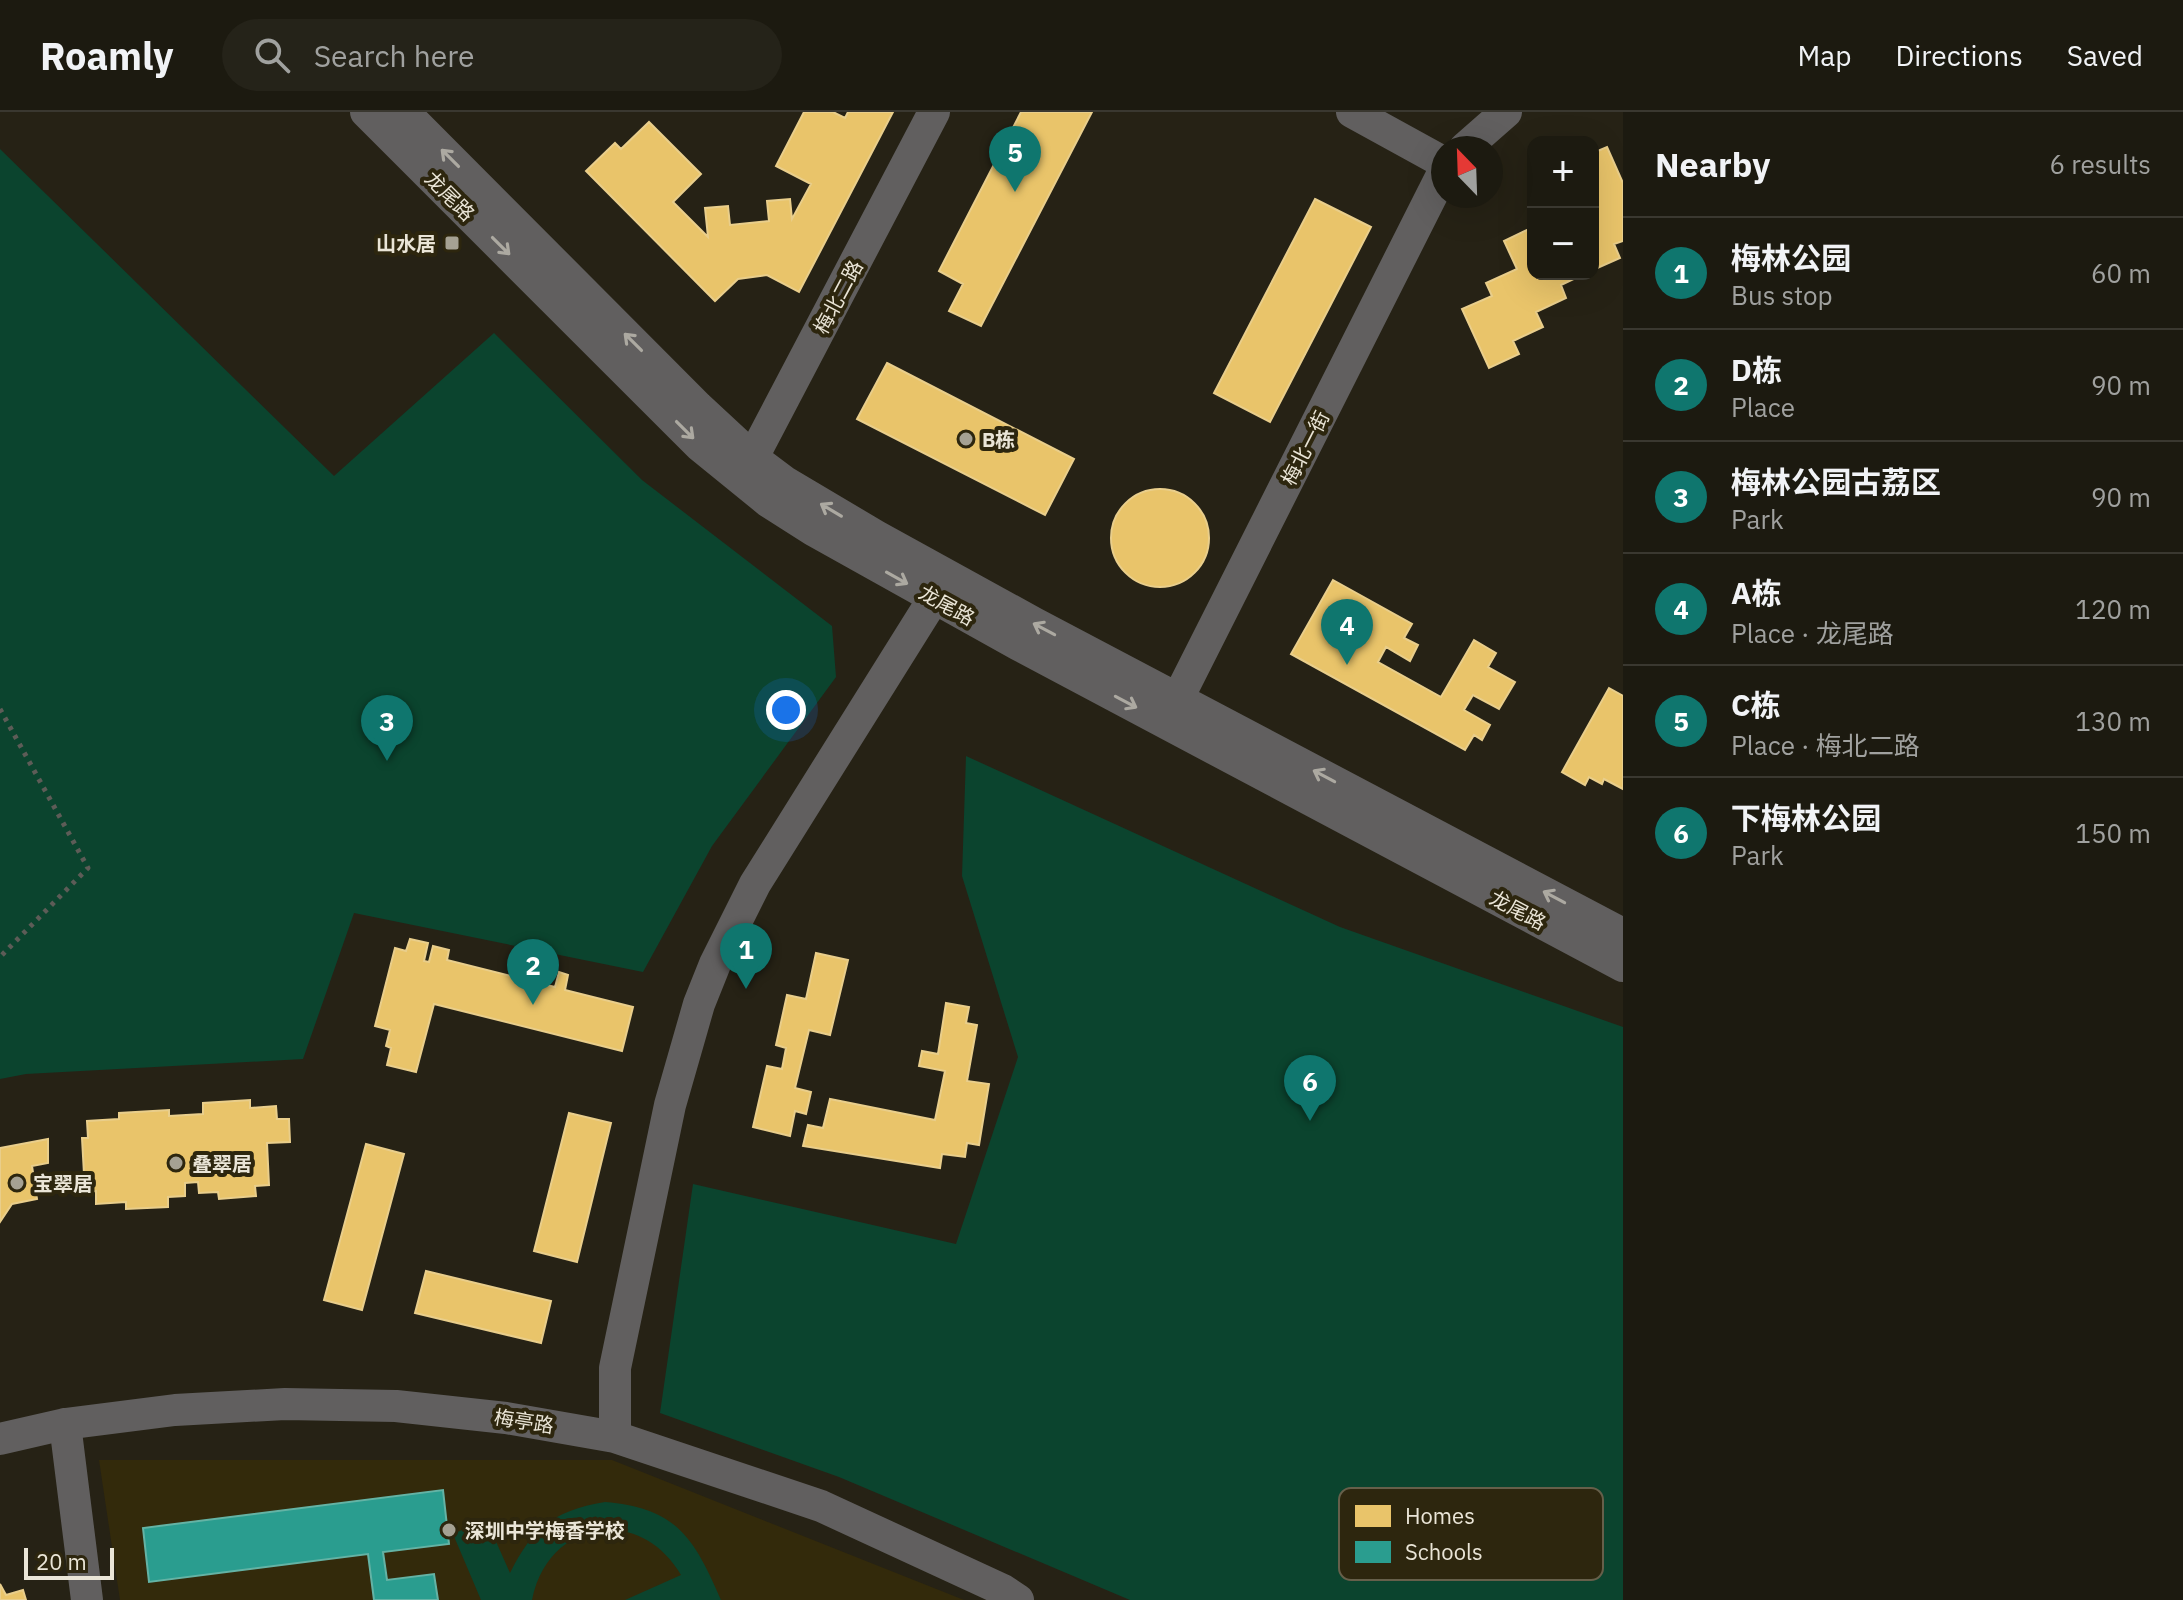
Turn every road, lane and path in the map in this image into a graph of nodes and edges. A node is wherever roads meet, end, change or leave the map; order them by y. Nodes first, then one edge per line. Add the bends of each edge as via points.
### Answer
1 (366, 112) edge
2 (404, 112) edge
3 (934, 112) edge
4 (1352, 112) edge
5 (1506, 112) edge
6 (1479, 136) edge
7 (1431, 155) edge
8 (1431, 197) edge
9 (747, 469) junction
10 (941, 587) junction
11 (0, 709) edge
12 (1172, 711) junction
13 (1623, 934) edge
14 (0, 957) edge
15 (1623, 966) edge
16 (65, 1424) junction
17 (615, 1437) junction
18 (0, 1439) edge
19 (87, 1600) edge
20 (1018, 1600) edge

1 -> 9 street, 龙尾路 via 699,445
9 -> 2 street, 龙尾路 via 698,407
3 - 9 street, 梅北二路
4 - 7 street
5 - 6 street
8 - 12 street, 梅北一街
9 - 10 street, 龙尾路 via 820,504
10 - 12 street, 龙尾路
10 - 17 street via 755,884 699,1004 665,1129 615,1368
11 - 14 path via 88,868
13 -> 12 street, 龙尾路
12 - 15 street, 龙尾路
16 - 17 street, 梅亭路 via 175,1410 301,1404 427,1409
16 - 18 street, 梅亭路
16 - 19 street
17 - 20 street, 梅亭路 via 821,1506

